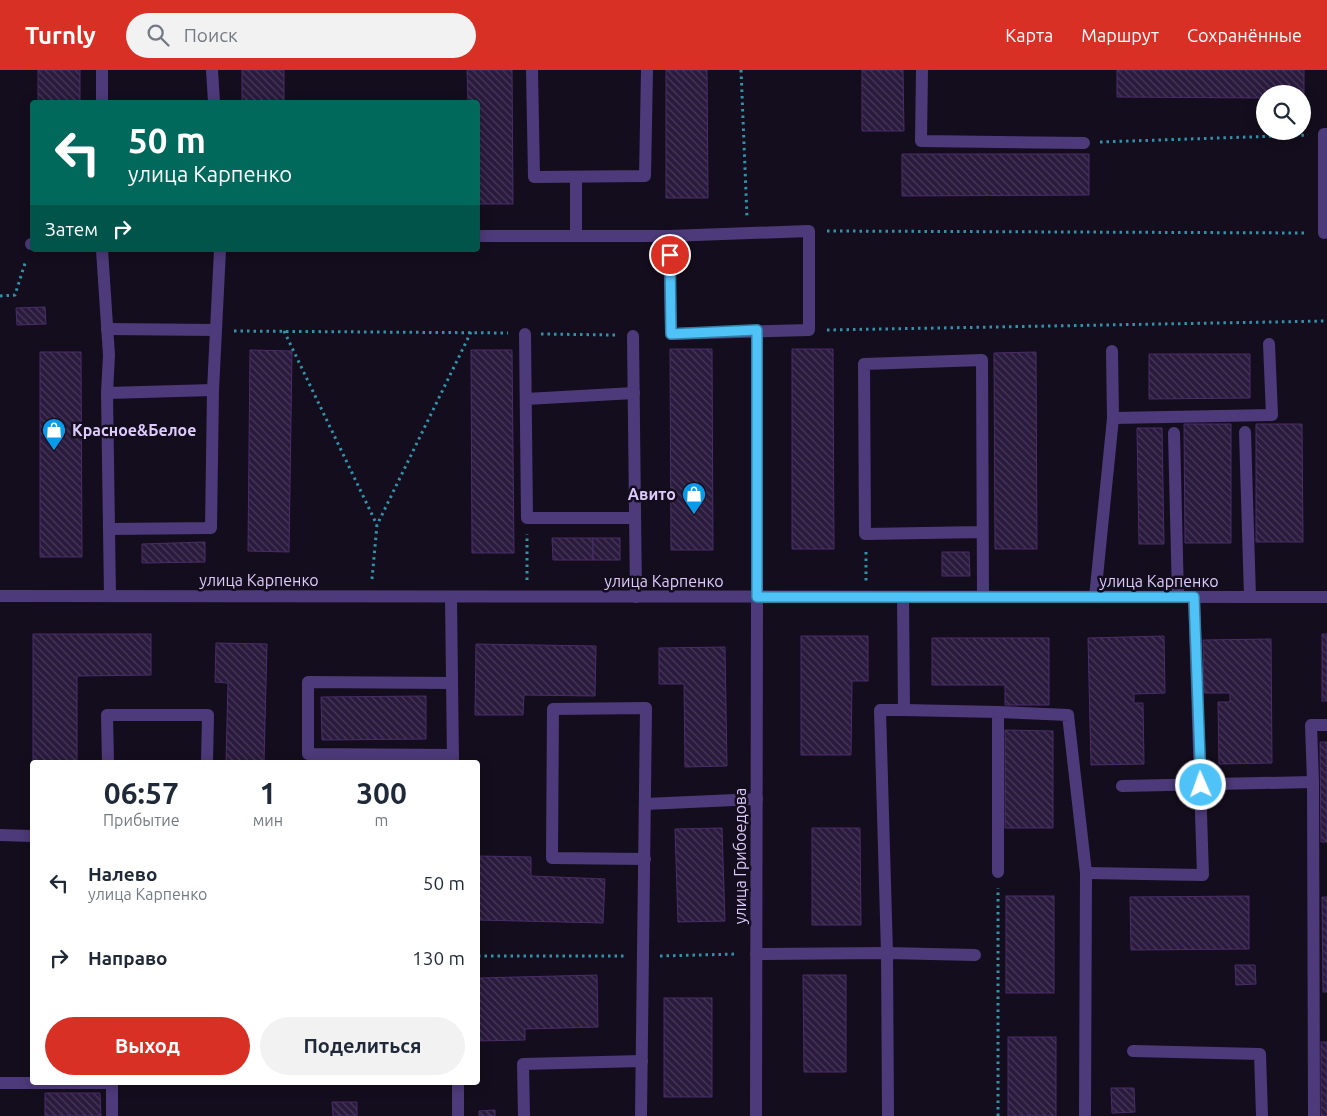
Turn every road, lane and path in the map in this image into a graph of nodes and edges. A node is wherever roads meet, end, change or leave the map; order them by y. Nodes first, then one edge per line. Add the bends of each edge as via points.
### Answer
1 (102, 70) edge
2 (212, 70) edge
3 (532, 70) edge
4 (647, 70) edge
5 (742, 70) edge
6 (922, 70) edge
7 (102, 100) edge
8 (214, 100) edge
9 (1325, 134) edge
10 (1084, 143) joint
11 (576, 177) junction
12 (809, 231) junction
13 (748, 233) junction
14 (1324, 233) joint
15 (576, 235) junction
16 (480, 236) edge
17 (669, 236) junction
18 (30, 250) edge
19 (102, 252) edge
20 (220, 252) edge
21 (0, 296) edge
22 (1327, 321) edge
23 (107, 329) junction
24 (216, 330) junction
25 (757, 330) junction
26 (809, 330) junction
27 (284, 331) junction
28 (471, 332) junction
29 (525, 334) junction
30 (633, 336) joint
31 (1269, 344) dead end
32 (1112, 351) dead end
33 (213, 390) junction
34 (107, 393) junction
35 (634, 393) junction
36 (526, 399) junction
37 (1113, 418) junction
38 (1245, 432) dead end
39 (1174, 433) dead end
40 (527, 518) junction
41 (635, 518) junction
42 (377, 525) junction
43 (109, 528) junction
44 (982, 532) junction
45 (865, 534) junction
46 (0, 596) edge
47 (110, 596) junction
48 (451, 597) junction
49 (527, 597) junction
50 (636, 597) junction
51 (757, 597) junction
52 (866, 597) junction
53 (902, 597) junction
54 (983, 597) junction
55 (1095, 597) junction
56 (1178, 597) junction
57 (1194, 597) junction
58 (1250, 597) junction
59 (1327, 597) edge
60 (370, 598) junction
61 (452, 683) junction
62 (904, 710) junction
63 (998, 712) junction
64 (1327, 725) edge
65 (453, 759) edge
66 (108, 760) edge
67 (207, 760) edge
68 (1313, 782) junction
69 (1201, 785) junction
70 (1122, 786) dead end
71 (756, 799) junction
72 (645, 804) junction
73 (0, 835) edge
74 (30, 836) edge
75 (645, 859) junction
76 (998, 872) joint
77 (1086, 873) junction
78 (887, 953) junction
79 (756, 954) junction
80 (975, 955) dead end
81 (480, 956) edge
82 (645, 956) junction
83 (1133, 1051) dead end
84 (642, 1062) junction
85 (0, 1083) edge
86 (30, 1083) edge
87 (112, 1085) edge
88 (458, 1085) edge
89 (112, 1116) edge
90 (458, 1116) edge
91 (524, 1116) edge
92 (641, 1116) edge
93 (756, 1116) edge
94 (888, 1116) edge
95 (998, 1116) edge
96 (1086, 1116) edge
97 (1262, 1116) edge
98 (1314, 1116) edge

1 - 7 street
2 - 8 street
3 - 11 street via 534,177
4 - 11 street via 645,176
5 - 13 path
6 - 10 street via 921,141
9 - 10 path
9 - 14 street
11 - 15 street
12 - 13 street
12 - 14 path
12 - 26 street
13 - 17 street
15 - 16 street
15 - 17 street
17 - 25 street via 671,334
18 - 21 path via 15,295
19 - 23 street
20 - 24 street
22 - 26 path
23 - 24 street
23 - 34 street
24 - 27 path
24 - 33 street
25 - 26 street
25 - 51 street, улица Грибоедова
27 - 28 path
27 - 42 path
28 - 29 path
28 - 42 path
29 - 30 path
29 - 36 street
30 - 35 street
31 - 37 street via 1272,415
32 - 37 street
33 - 34 street
33 - 43 street via 211,528
34 - 43 street
35 - 36 street
35 - 41 street
36 - 40 street
37 - 55 street
38 - 58 street
39 - 56 street
40 - 41 street
40 - 49 path
41 - 50 street
42 - 60 path
43 - 47 street
44 - 45 street
44 - 45 street via 982,360 864,364
44 - 54 street
45 - 52 path
46 - 47 street, улица Карпенко
47 - 60 street, улица Карпенко
48 - 49 street, улица Карпенко
48 - 60 street, улица Карпенко
48 - 61 street
49 - 50 street, улица Карпенко
50 - 51 street, улица Карпенко
51 - 52 street, улица Карпенко
51 - 71 street, улица Грибоедова
52 - 53 street, улица Карпенко
53 - 54 street, улица Карпенко
53 - 62 street
54 - 55 street, улица Карпенко
55 - 56 street, улица Карпенко
56 - 57 street, улица Карпенко
57 - 58 street, улица Карпенко
57 - 69 street
58 - 59 street, улица Карпенко
61 - 65 street
61 - 65 street via 308,682 308,754
62 - 63 street
62 - 78 street via 880,710
63 - 76 street
63 - 77 street via 1068,715
64 - 68 street via 1311,725
66 - 67 street via 107,714 208,715
68 - 69 street
68 - 98 street
69 - 70 street
69 - 77 street via 1203,875
71 - 72 street
71 - 79 street, улица Грибоедова
72 - 75 street
72 - 75 street via 646,708 553,708 552,858
73 - 74 street
75 - 82 street
76 - 95 path
77 - 96 street
78 - 79 street
78 - 80 street
78 - 94 street
79 - 82 path
79 - 93 street, улица Грибоедова
81 - 82 path
82 - 84 street
83 - 97 street via 1260,1054
84 - 91 street via 523,1064
84 - 92 street
85 - 86 street
87 - 89 street
88 - 90 street

